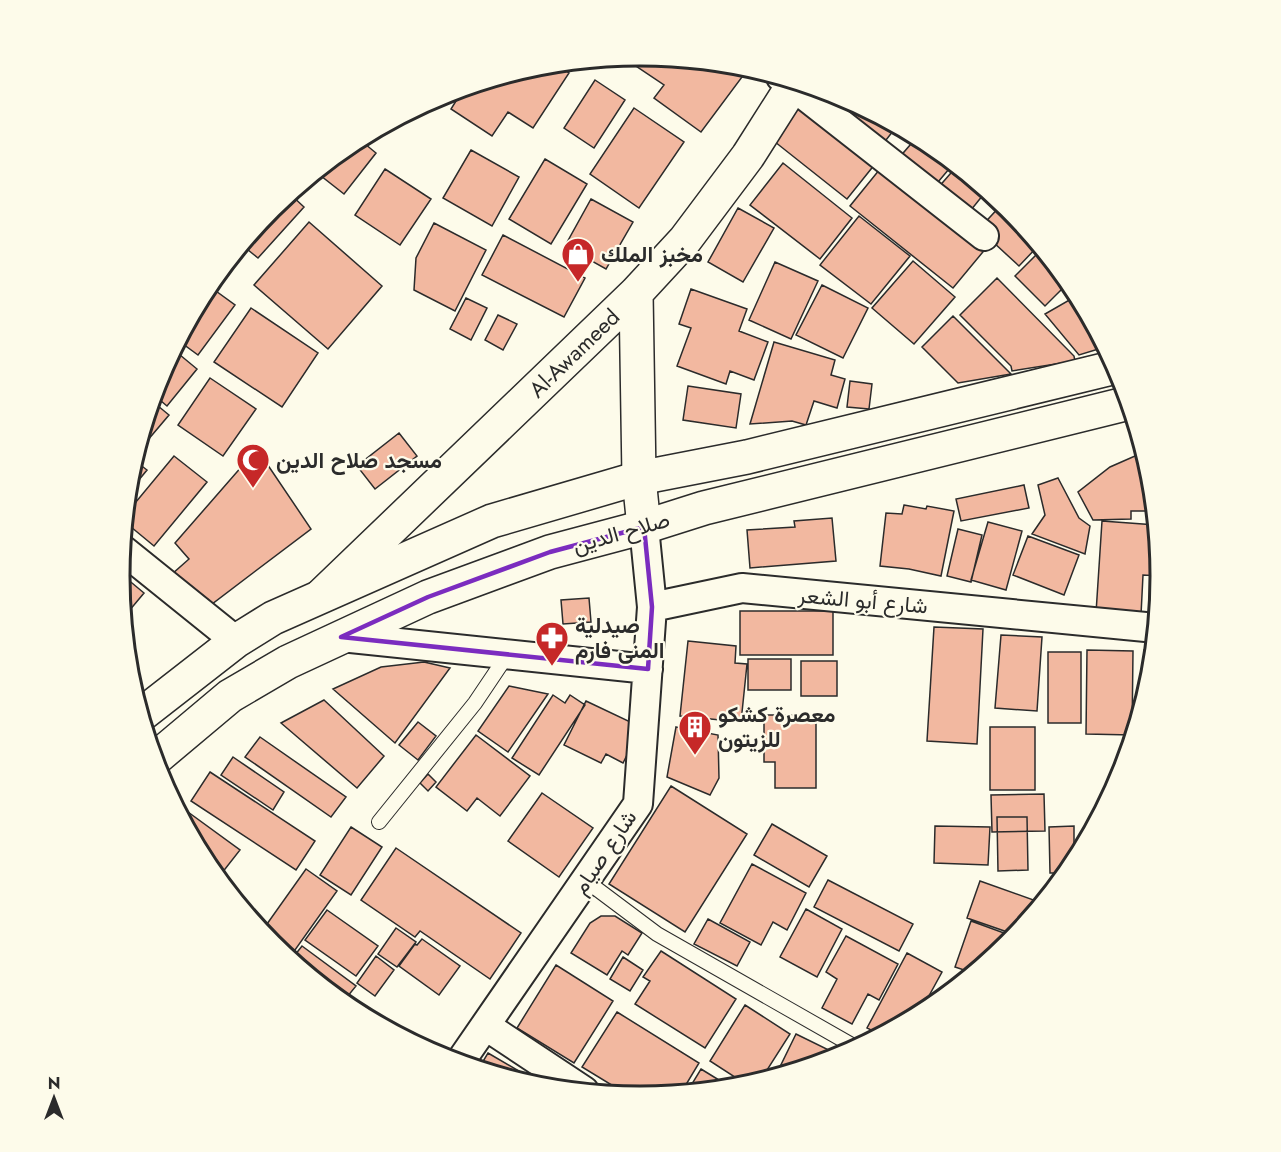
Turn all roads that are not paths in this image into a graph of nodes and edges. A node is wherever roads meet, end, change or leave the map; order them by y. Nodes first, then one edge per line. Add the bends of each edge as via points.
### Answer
1 (786, 87) edge
2 (802, 92) edge
3 (984, 236) dead end
4 (636, 293) junction
5 (1107, 369) edge
6 (1120, 404) edge
7 (639, 478) junction
8 (644, 527) junction
9 (131, 557) edge
10 (321, 596) junction
11 (652, 607) junction
12 (1147, 627) edge
13 (341, 637) junction
14 (236, 641) junction
15 (508, 654) junction
16 (648, 669) junction
17 (148, 709) edge
18 (163, 753) edge
19 (379, 822) dead end
20 (585, 880) junction
21 (486, 1026) junction
22 (847, 1042) edge
23 (465, 1055) edge
24 (569, 1081) edge

1 - 4 main road, Al-Awameed via 748,156 685,240
2 - 3 street
4 - 7 main road
4 - 10 main road, Al-Awameed
5 - 7 main road, صلاح الدين via 747,457
6 - 8 main road, صلاح الدين via 704,508
7 - 8 main road
7 - 10 main road, صلاح الدين via 492,522
8 - 11 street
8 - 13 main road, صلاح الدين via 539,556 428,597
9 - 14 street
10 - 14 main road, صلاح الدين via 273,618
11 - 12 street, شارع أبو الشعر via 742,588
11 - 16 street, شارع صيام
13 - 15 street
13 - 18 main road, صلاح الدين via 230,696
14 - 17 main road, صلاح الدين
15 - 16 street
15 - 19 lane via 475,703
16 - 20 street, شارع صيام via 638,804
20 - 21 street, شارع صيام
20 - 22 lane via 657,934
21 - 23 street, شارع صيام
21 - 24 street

